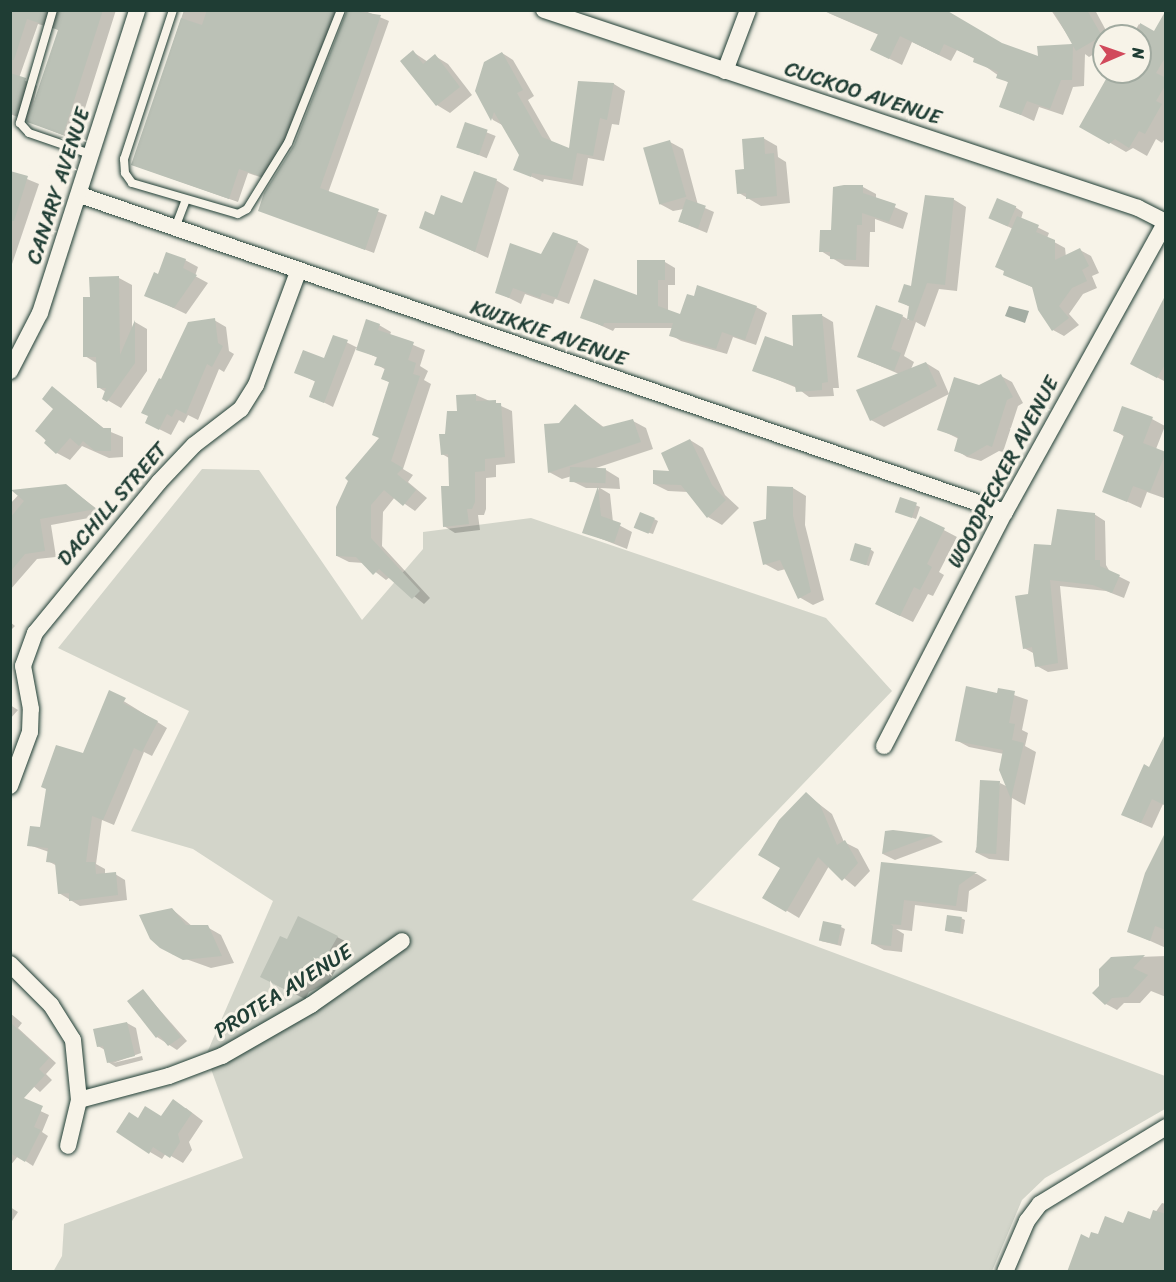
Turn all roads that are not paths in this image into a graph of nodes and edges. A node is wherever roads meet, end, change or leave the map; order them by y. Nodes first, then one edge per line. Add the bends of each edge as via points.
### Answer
1 (53, 10) edge
2 (137, 10) edge
3 (173, 10) edge
4 (341, 10) edge
5 (544, 10) edge
6 (748, 10) edge
7 (725, 71) junction
8 (93, 155) junction
9 (80, 195) junction
10 (186, 200) junction
11 (1165, 222) edge
12 (175, 228) junction
13 (298, 272) junction
14 (10, 371) edge
15 (1005, 512) junction
16 (884, 746) dead end
17 (10, 786) edge
18 (402, 941) dead end
19 (10, 964) edge
20 (79, 1100) junction
21 (1166, 1127) edge
22 (68, 1146) dead end
23 (1005, 1272) edge

1 - 8 lane via 20,123 29,133
2 - 8 street, CANARY AVENUE
3 - 10 lane via 123,166 132,183
4 - 10 lane via 288,143 248,208 231,214
5 - 7 street, CUCKOO AVENUE
6 - 7 street
7 - 11 street, CUCKOO AVENUE via 1138,208
8 - 9 street, CANARY AVENUE
9 - 12 street, KWIKKIE AVENUE
9 - 14 street, CANARY AVENUE via 34,330
10 - 12 lane
11 - 15 street, WOODPECKER AVENUE
12 - 13 street, KWIKKIE AVENUE
13 - 15 street, KWIKKIE AVENUE
13 - 17 street, DACHILL STREET via 256,385 241,409 194,445 159,482 35,633 23,666 31,709 30,732
15 - 16 street, WOODPECKER AVENUE
18 - 20 street, PROTEA AVENUE via 311,1005 222,1056 169,1076
19 - 20 street via 63,1020 73,1040
20 - 22 street
21 - 23 street via 1040,1204 1022,1230

